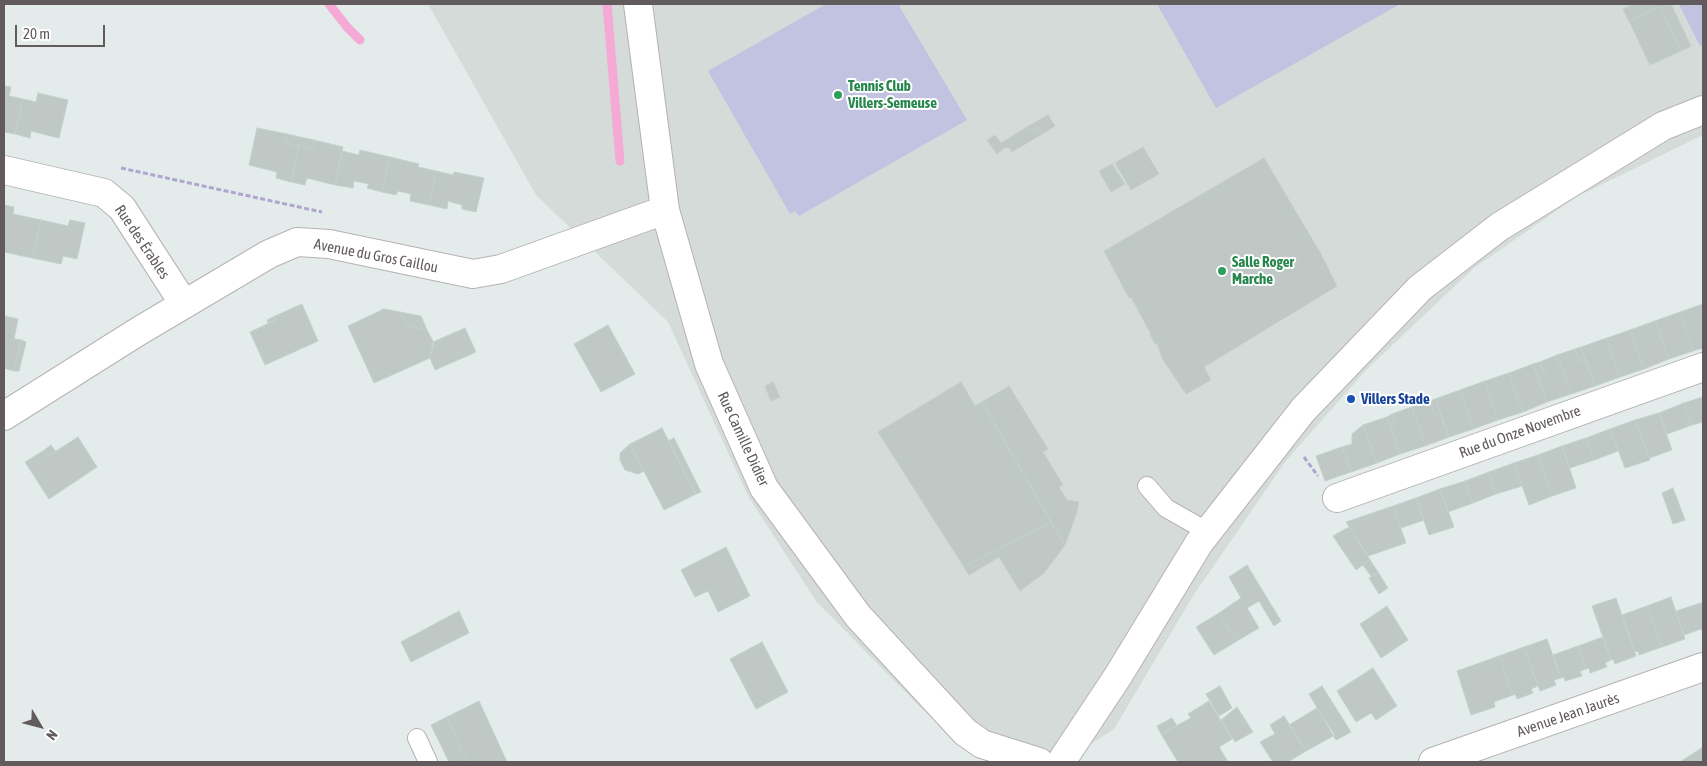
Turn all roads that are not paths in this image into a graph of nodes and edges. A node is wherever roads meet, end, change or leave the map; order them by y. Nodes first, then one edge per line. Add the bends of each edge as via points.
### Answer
1 (638, 4) edge
2 (1703, 110) edge
3 (4, 170) edge
4 (665, 210) junction
5 (184, 304) junction
6 (1703, 367) edge
7 (4, 416) edge
8 (1147, 486) dead end
9 (1337, 498) road end
10 (1208, 532) junction
11 (1703, 667) edge
12 (417, 738) dead end
13 (428, 762) edge
14 (1039, 762) edge
15 (1061, 762) edge
16 (1432, 762) edge

1 - 4 street, Rue Camille Didier
2 - 10 street via 1663,126 1499,227 1420,288 1303,410
3 - 5 street, Rue des Érables via 104,193 122,208
4 - 5 street, Avenue du Gros Caillou via 501,269 472,274 329,244 297,242 269,254
4 - 14 street, Rue Camille Didier via 709,364 764,488 858,616 964,732 982,744
5 - 7 street, Avenue du Gros Caillou
6 - 9 street, Rue du Onze Novembre
8 - 10 lane via 1166,508
10 - 15 street
11 - 16 street, Avenue Jean Jaurès
12 - 13 lane

